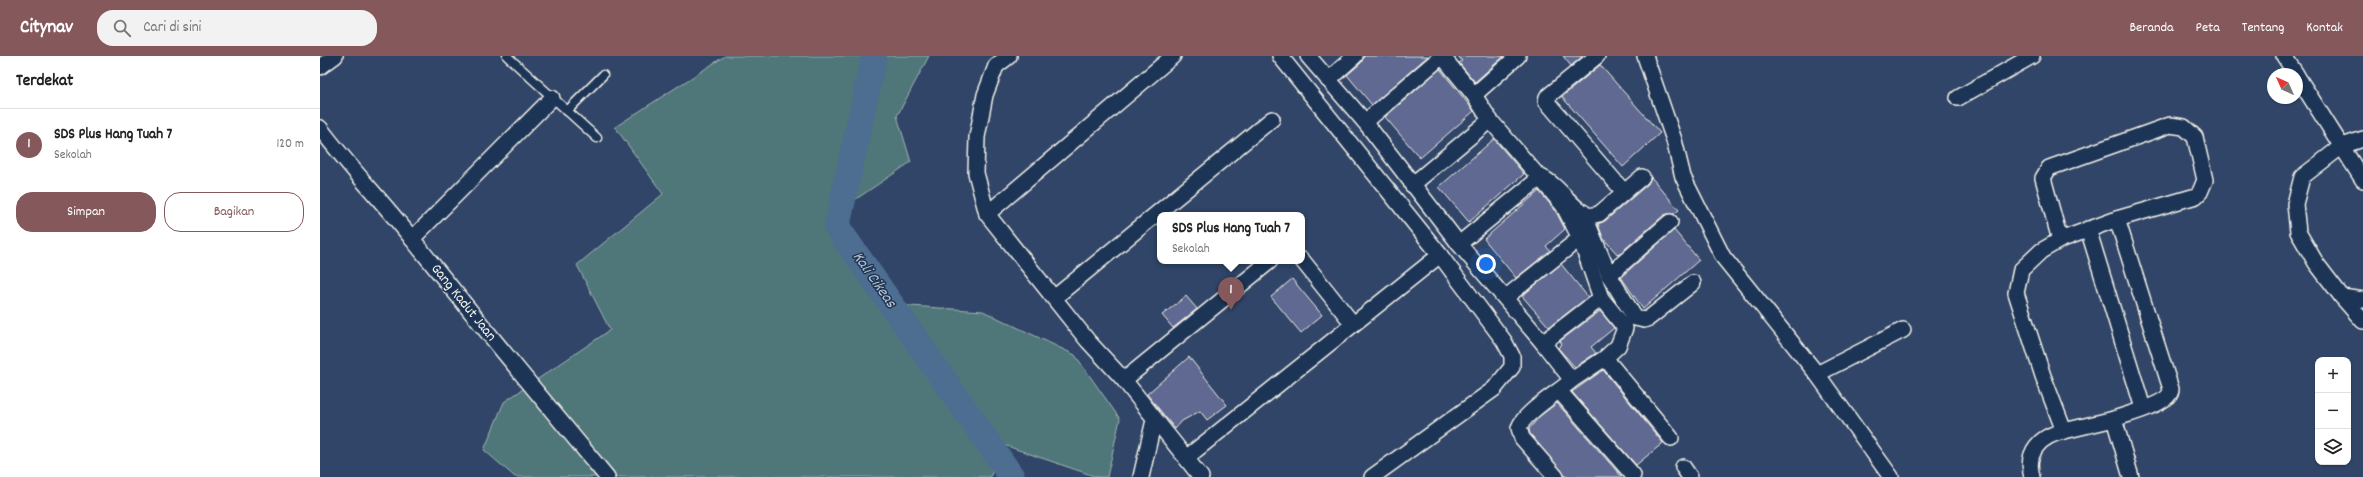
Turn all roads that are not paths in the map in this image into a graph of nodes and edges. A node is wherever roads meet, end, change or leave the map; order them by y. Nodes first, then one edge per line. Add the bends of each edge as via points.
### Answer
1 (335, 56) edge
2 (507, 56) edge
3 (1008, 56) edge
4 (1173, 56) edge
5 (1280, 56) edge
6 (1308, 56) edge
7 (1355, 56) edge
8 (1442, 56) edge
9 (1518, 56) edge
10 (1597, 56) edge
11 (1645, 56) edge
12 (2032, 56) edge
13 (2285, 56) edge
14 (320, 67) edge
15 (2292, 68) edge
16 (603, 75) dead end
17 (1328, 80) junction
18 (2303, 86) edge
19 (1474, 95) junction
20 (552, 98) junction
21 (1958, 98) dead end
22 (567, 111) junction
23 (1272, 119) dead end
24 (1490, 120) junction
25 (1365, 122) junction
26 (320, 128) edge
27 (597, 138) dead end
28 (2363, 139) edge
29 (2342, 146) junction
30 (1541, 177) junction
31 (1642, 177) dead end
32 (2363, 180) edge
33 (1412, 185) junction
34 (1624, 192) junction
35 (1159, 212) edge
36 (1582, 212) junction
37 (1157, 213) edge
38 (987, 214) junction
39 (2117, 219) junction
40 (1670, 222) dead end
41 (2088, 229) junction
42 (1580, 238) junction
43 (412, 239) junction
44 (2060, 240) junction
45 (1459, 244) junction
46 (1440, 255) junction
47 (1266, 264) edge
48 (1305, 264) edge
49 (1609, 275) junction
50 (1693, 283) dead end
51 (1054, 298) junction
52 (1505, 298) junction
53 (1601, 298) junction
54 (2342, 298) junction
55 (2363, 300) edge
56 (2363, 321) edge
57 (1353, 324) junction
58 (1902, 330) dead end
59 (1544, 342) junction
60 (1605, 358) junction
61 (1817, 374) junction
62 (1124, 380) junction
63 (1572, 380) junction
64 (1560, 392) junction
65 (2143, 408) junction
66 (2114, 419) junction
67 (1154, 420) junction
68 (2064, 431) junction
69 (1671, 438) dead end
70 (1186, 458) junction
71 (1633, 476) dead end
72 (607, 477) edge
73 (1141, 477) edge
74 (1201, 477) edge
75 (1372, 477) edge
76 (1556, 477) edge
77 (1891, 477) edge
78 (2032, 477) edge
79 (2131, 477) edge

1 - 14 street
2 - 20 lane
3 - 38 street via 996,66 985,95 978,137 976,173
4 - 38 street
5 - 46 street
6 - 17 street
7 - 17 street
8 - 19 street
8 - 25 street
9 - 19 street
10 - 34 street via 1547,97 1546,101
11 - 61 street via 1674,140 1683,177 1723,257
12 - 21 street
13 - 15 street
16 - 22 lane
17 - 25 street
18 - 29 street
19 - 24 street
20 - 22 lane
20 - 43 street
22 - 27 lane
23 - 35 street
24 - 30 street
24 - 33 street
25 - 33 street
26 - 43 street, Gang Kadut Jaan via 350,168
28 - 29 street
29 - 32 street
29 - 54 street via 2302,177 2295,204 2298,232 2316,263
30 - 36 street via 1551,182
30 - 42 street via 1563,205
30 - 45 street
31 - 34 street
33 - 45 street
34 - 36 street via 1599,214 1588,215
36 - 49 street
37 - 51 street
38 - 51 street
39 - 41 street
39 - 44 street via 2189,199 2200,192 2205,180 2195,137 2184,127 2170,125 2049,168 2043,178
39 - 65 street via 2171,389 2171,393 2164,400
40 - 49 street
41 - 44 street
41 - 65 street
42 - 52 street
42 - 53 street
43 - 72 street, Gang Kadut Jaan
44 - 68 street via 2041,251 2021,270 2016,293
45 - 52 street
46 - 57 street
46 - 75 street via 1504,342 1512,356 1512,367 1494,389
47 - 62 street
48 - 57 street
49 - 50 street via 1631,314 1644,320
51 - 62 street via 1088,341
52 - 59 street
53 - 59 street
53 - 60 street via 1625,328 1618,346
54 - 55 street
54 - 56 street
57 - 70 street
58 - 61 street
59 - 63 street
60 - 63 street
60 - 69 street
61 - 77 street
62 - 67 street
63 - 64 street
64 - 71 street
64 - 76 street via 1524,418 1519,428 1522,438
65 - 66 street
66 - 68 street
66 - 79 street
67 - 70 street
67 - 73 street
68 - 78 street via 2047,436 2035,446 2031,455
70 - 74 street

